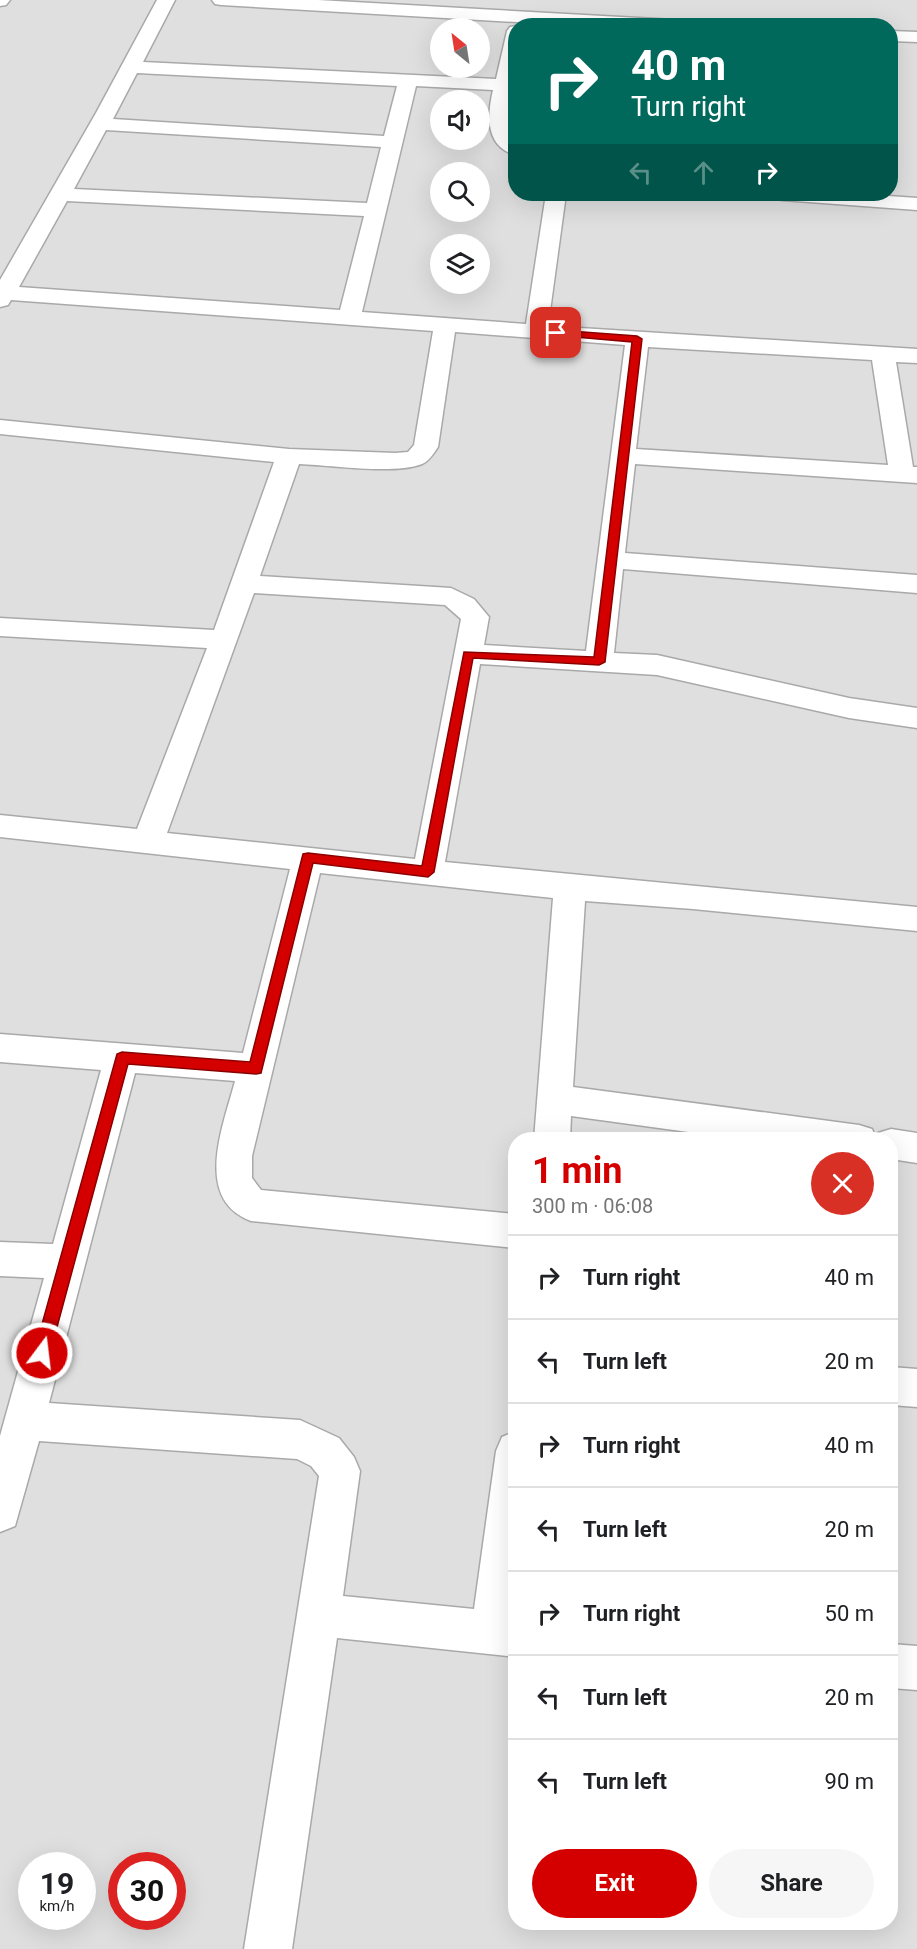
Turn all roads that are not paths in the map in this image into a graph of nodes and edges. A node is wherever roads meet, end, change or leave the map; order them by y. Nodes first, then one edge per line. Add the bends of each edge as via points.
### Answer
1 (166, 0) edge
2 (221, 0) edge
3 (579, 0) edge
4 (433, 6) edge
5 (570, 18) edge
6 (508, 22) edge
7 (898, 36) edge
8 (917, 37) edge
9 (132, 67) junction
10 (508, 68) edge
11 (408, 80) junction
12 (504, 85) junction
13 (100, 124) junction
14 (392, 142) junction
15 (508, 142) edge
16 (59, 194) junction
17 (555, 201) edge
18 (876, 201) edge
19 (917, 204) edge
20 (375, 210) junction
21 (1, 295) edge
22 (349, 318) junction
23 (445, 325) junction
24 (536, 332) junction
25 (637, 339) junction
26 (883, 354) junction
27 (917, 356) edge
28 (0, 428) edge
29 (289, 456) junction
30 (624, 456) junction
31 (909, 474) edge
32 (611, 560) junction
33 (244, 584) junction
34 (917, 584) edge
35 (0, 627) edge
36 (224, 640) junction
37 (468, 654) junction
38 (599, 662) junction
39 (917, 718) edge
40 (0, 826) edge
41 (148, 841) junction
42 (308, 858) junction
43 (428, 872) junction
44 (570, 888) junction
45 (917, 919) edge
46 (0, 1048) edge
47 (122, 1058) junction
48 (256, 1068) junction
49 (556, 1099) junction
50 (553, 1132) edge
51 (800, 1132) edge
52 (898, 1145) edge
53 (917, 1148) edge
54 (508, 1230) edge
55 (0, 1259) edge
56 (67, 1262) junction
57 (898, 1387) edge
58 (917, 1388) edge
59 (24, 1421) junction
60 (0, 1511) edge
61 (508, 1573) edge
62 (318, 1615) junction
63 (504, 1634) edge
64 (898, 1667) edge
65 (917, 1668) edge
66 (268, 1949) edge

1 - 9 street
2 - 4 street
3 - 5 street
4 - 6 street
7 - 8 street
9 - 11 street
9 - 13 street
10 - 12 street
11 - 12 street
11 - 14 street
12 - 15 street via 498,110 501,136
13 - 14 street
13 - 16 street
14 - 20 street
16 - 20 street
16 - 21 street
17 - 24 street
18 - 19 street
20 - 22 street
21 - 22 street
22 - 23 street
23 - 24 street
23 - 29 street via 426,447 416,458 395,461
24 - 25 street
25 - 26 street
25 - 30 street
26 - 27 street
26 - 31 street
28 - 29 street
29 - 33 street
30 - 31 street
30 - 32 street
32 - 34 street
32 - 38 street
33 - 36 street
33 - 37 street via 451,597 475,617
35 - 36 street
36 - 41 street
37 - 38 street
37 - 43 street
38 - 39 street via 657,665 849,708
40 - 41 street
41 - 42 street
42 - 43 street
42 - 48 street
43 - 44 street
44 - 45 street
44 - 49 street
46 - 47 street
47 - 48 street
47 - 56 street
48 - 54 street via 234,1156 234,1183 250,1205
49 - 50 street
49 - 51 street
52 - 53 street
55 - 56 street
56 - 59 street
57 - 58 street
59 - 60 street
59 - 62 street via 300,1440 325,1452 340,1471
61 - 63 street
62 - 63 street
62 - 66 street
64 - 65 street

